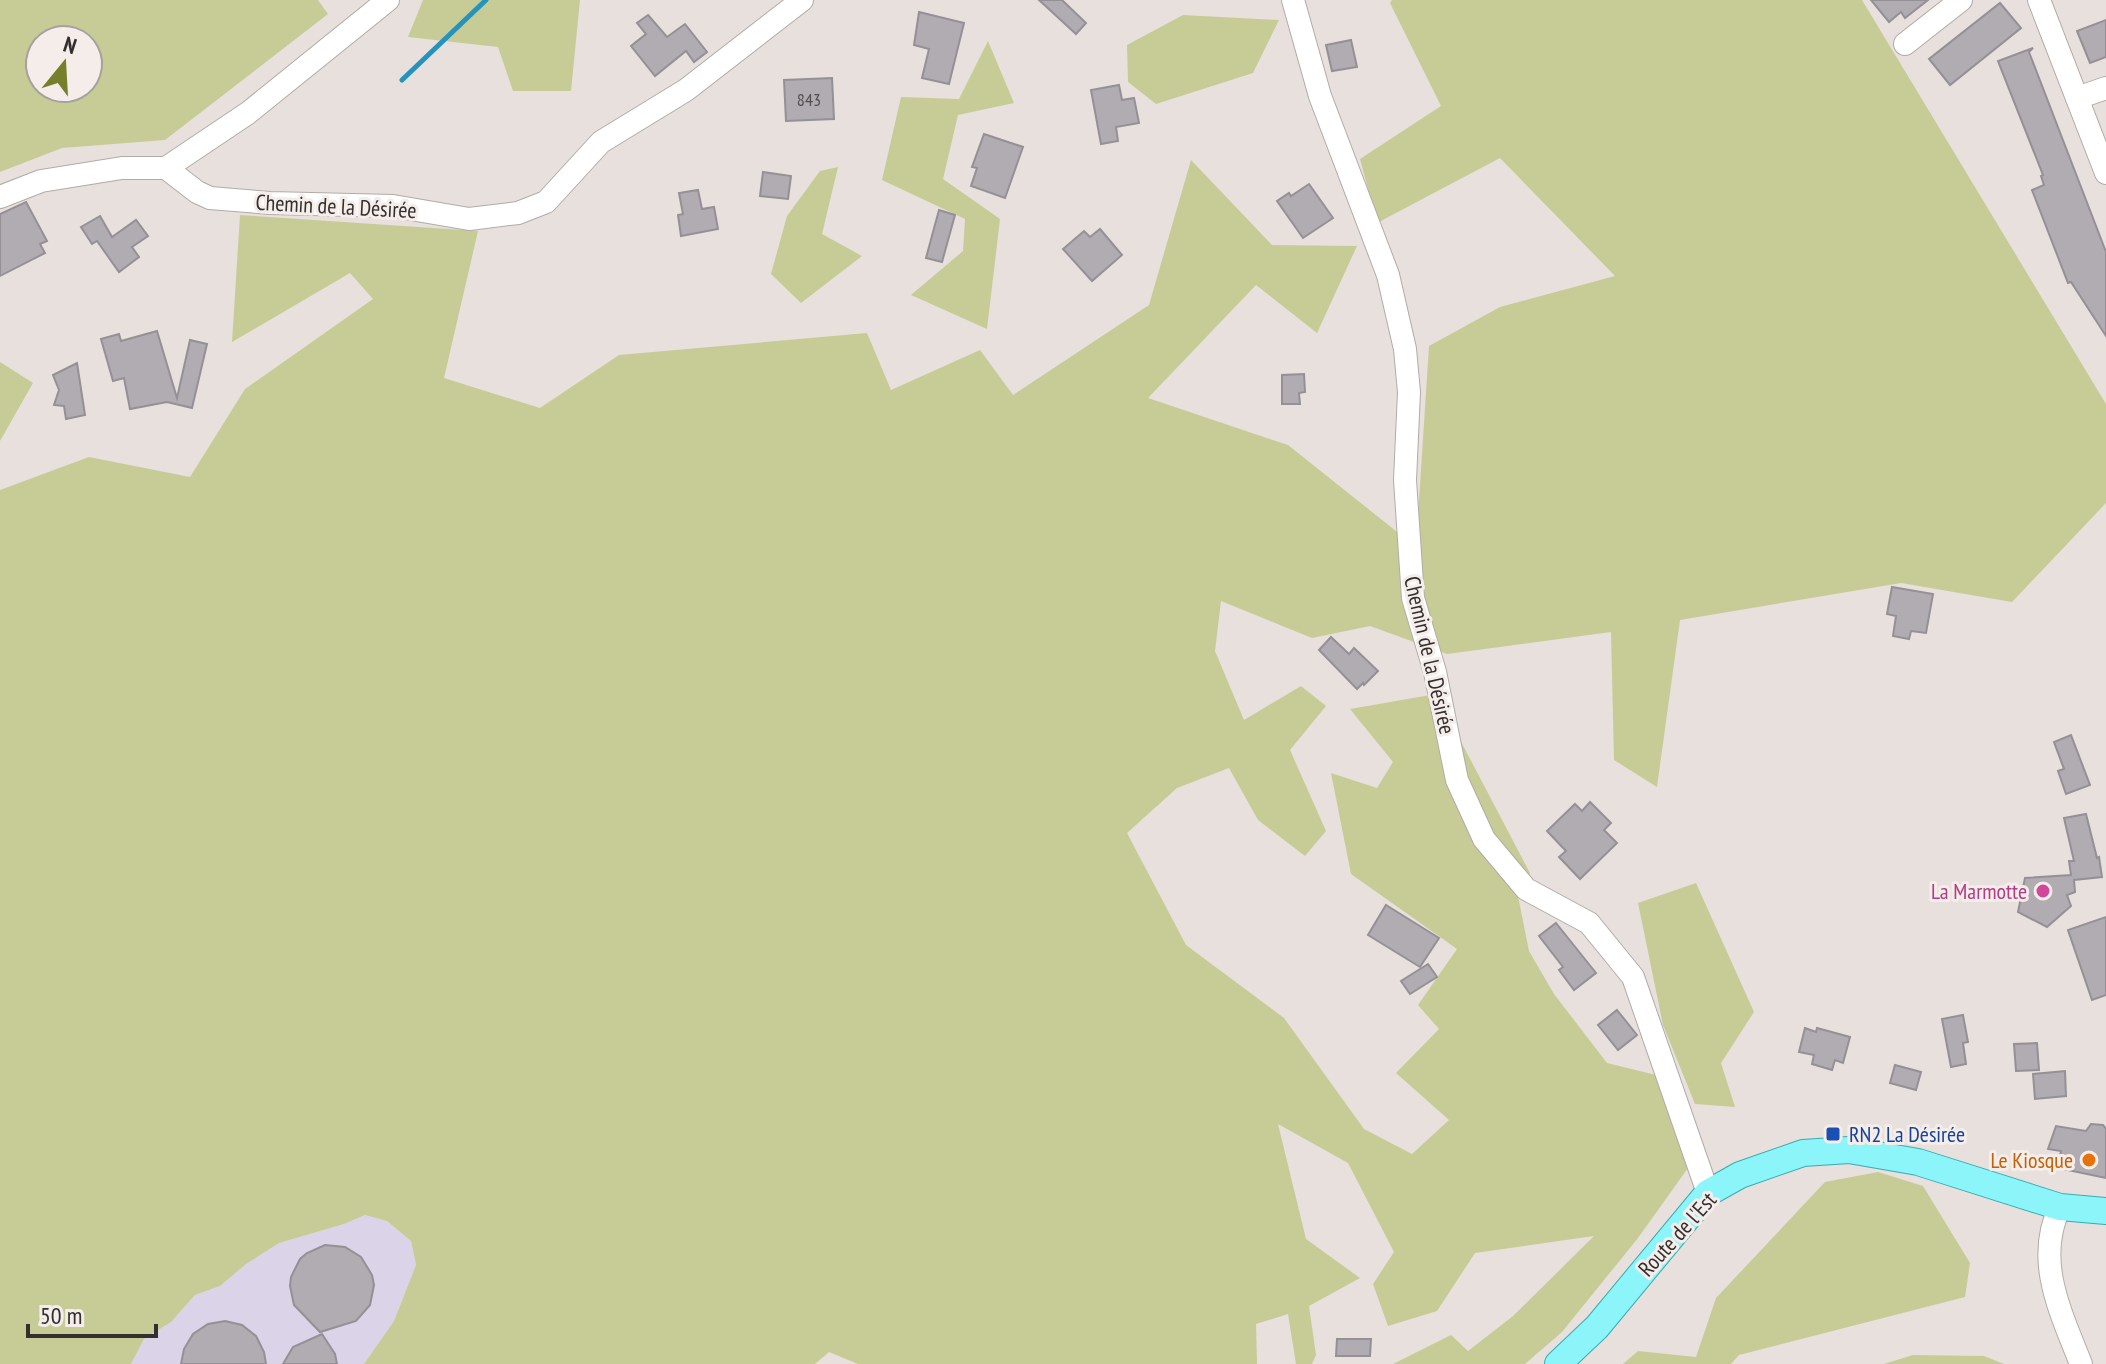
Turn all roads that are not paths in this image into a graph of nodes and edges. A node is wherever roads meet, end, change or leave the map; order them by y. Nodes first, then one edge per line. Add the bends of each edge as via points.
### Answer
1 (388, 0) edge
2 (802, 0) edge
3 (1293, 0) edge
4 (1961, 0) edge
5 (2039, 0) edge
6 (1905, 44) dead end
7 (2106, 88) edge
8 (2077, 98) junction
9 (166, 168) junction
10 (2106, 173) edge
11 (0, 197) edge
12 (1708, 1193) junction
13 (2060, 1207) junction
14 (2106, 1211) edge
15 (1562, 1363) edge
16 (2081, 1364) edge

1 - 9 street via 248,113
2 - 9 street, Chemin de la Désirée via 686,90 601,142 546,202 518,213 469,219 393,206 210,198
3 - 12 street, Chemin de la Désirée via 1320,96 1388,275 1405,349 1405,480 1413,598 1457,780 1484,839 1526,889 1589,923 1633,977
4 - 6 street
5 - 8 street
7 - 8 street
8 - 10 street
9 - 11 street via 122,168 41,181
12 - 13 main road, Route de l'Est via 1769,1163 1803,1153 1849,1150 1918,1162
12 - 15 main road, Route de l'Est
13 - 14 main road, Route de l'Est
13 - 16 street via 2050,1227 2049,1273

